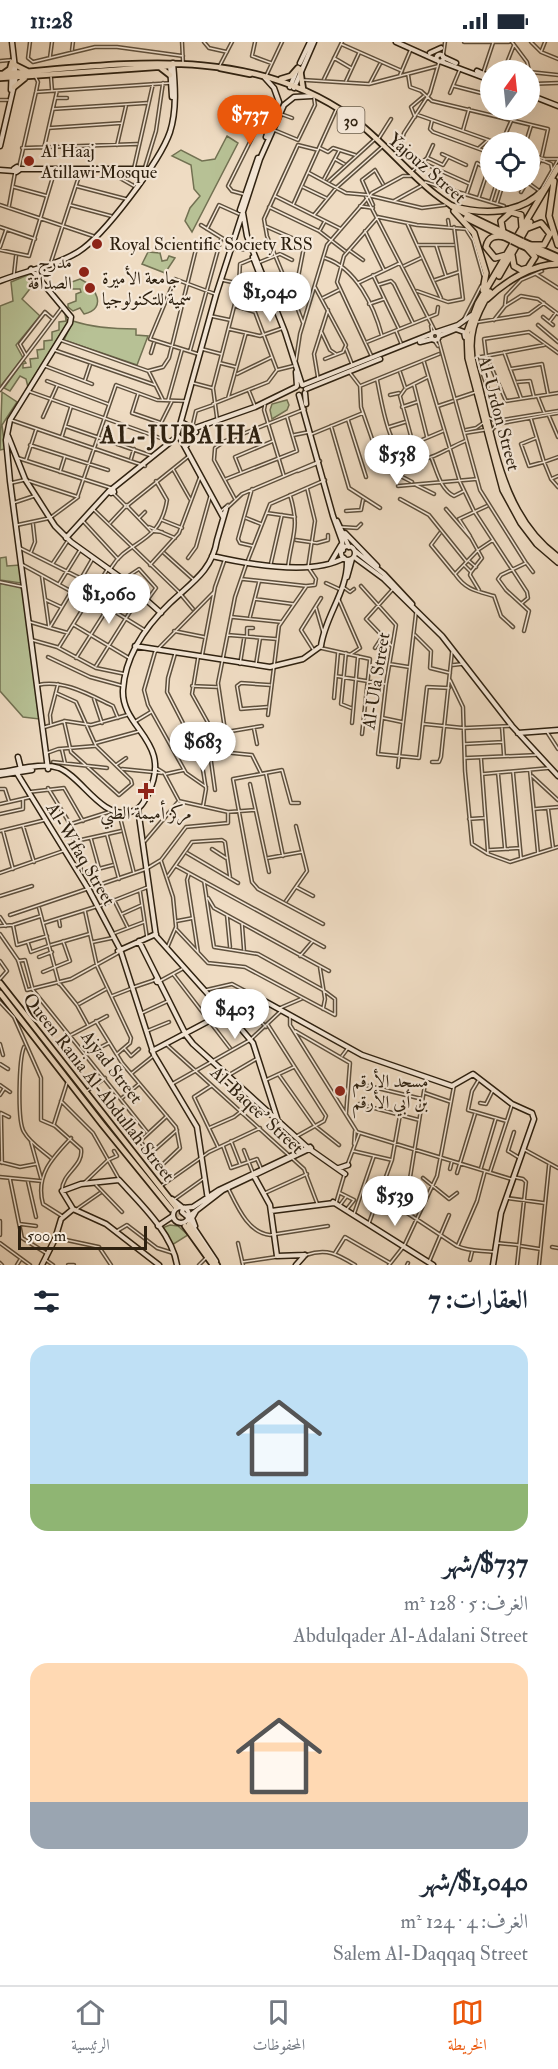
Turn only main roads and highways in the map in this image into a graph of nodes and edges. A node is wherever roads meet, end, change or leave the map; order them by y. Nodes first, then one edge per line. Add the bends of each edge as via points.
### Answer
1 (171, 64) junction
2 (158, 67) junction
3 (34, 75) junction
4 (170, 75) road end
5 (0, 76) edge
6 (265, 77) junction
7 (278, 80) junction
8 (292, 86) junction
9 (303, 89) junction
10 (377, 139) junction
11 (558, 167) edge
12 (555, 173) edge
13 (408, 174) junction
14 (552, 182) junction
15 (421, 183) junction
16 (453, 209) junction
17 (523, 230) junction
18 (504, 235) junction
19 (558, 245) edge
20 (529, 246) junction
21 (511, 251) junction
22 (558, 261) edge
23 (480, 304) junction
24 (474, 317) junction
25 (486, 418) junction
26 (489, 431) junction
27 (558, 556) edge
28 (558, 562) edge
29 (0, 983) edge
30 (0, 993) edge
31 (185, 1222) tunnel mouth
32 (215, 1265) edge

1 - 2 main road, Yajouz Street / 30
1 - 3 main road, Yajouz Street / 30
1 - 6 main road, Yajouz Street / 30
1 - 6 main road, Yajouz Street / 30 via 220,65
2 - 3 main road, Yajouz Street / 30
2 - 4 main road
3 - 5 main road, Yajouz Street / 30
3 - 5 main road via 13,87
3 - 5 main road via 13,62
6 - 7 main road, Yajouz Street / 30
6 - 8 main road, Yajouz Street / 30
7 - 8 main road, Yajouz Street / 30
7 - 9 main road via 299,69
8 - 9 main road, Yajouz Street / 30
8 - 10 main road, Yajouz Street / 30 via 336,109
9 - 10 main road, Yajouz Street / 30 via 344,112
10 - 13 main road, Yajouz Street / 30
10 - 13 main road, Yajouz Street / 30
11 - 14 highway, Al-Urdon Street
12 - 14 highway, Al-Urdon Street
13 - 15 main road, Yajouz Street / 30
14 - 16 highway via 533,198 507,208 484,213
14 - 17 highway, Al-Urdon Street
14 - 19 highway via 549,216
15 - 16 main road, Yajouz Street / 30
15 - 16 main road, Yajouz Street / 30
16 - 18 main road, Yajouz Street / 30
16 - 23 highway via 473,231 485,270
17 - 18 highway via 521,215 512,212 501,221
17 - 20 highway via 539,222 549,231 546,244
17 - 21 highway, Al-Urdon Street
18 - 20 main road, Yajouz Street / 30, bridge
18 - 21 highway via 490,238 486,249 498,259
20 - 21 highway via 535,260 524,270 513,264
20 - 22 main road, Yajouz Street / 30
21 - 23 highway, Al-Urdon Street
22 - 23 highway via 512,279
23 - 24 highway, Al-Urdon Street
24 - 25 highway, Al-Urdon Street via 471,338
24 - 25 highway, Al-Urdon Street via 466,341 476,392
25 - 26 highway, Al-Urdon Street
26 - 27 highway, Al-Urdon Street via 514,506 539,540
26 - 28 highway, Al-Urdon Street via 510,507 533,539
29 - 30 main road, Queen Rania Al-Abdullah Street via 142,1163 172,1212
31 - 32 main road

